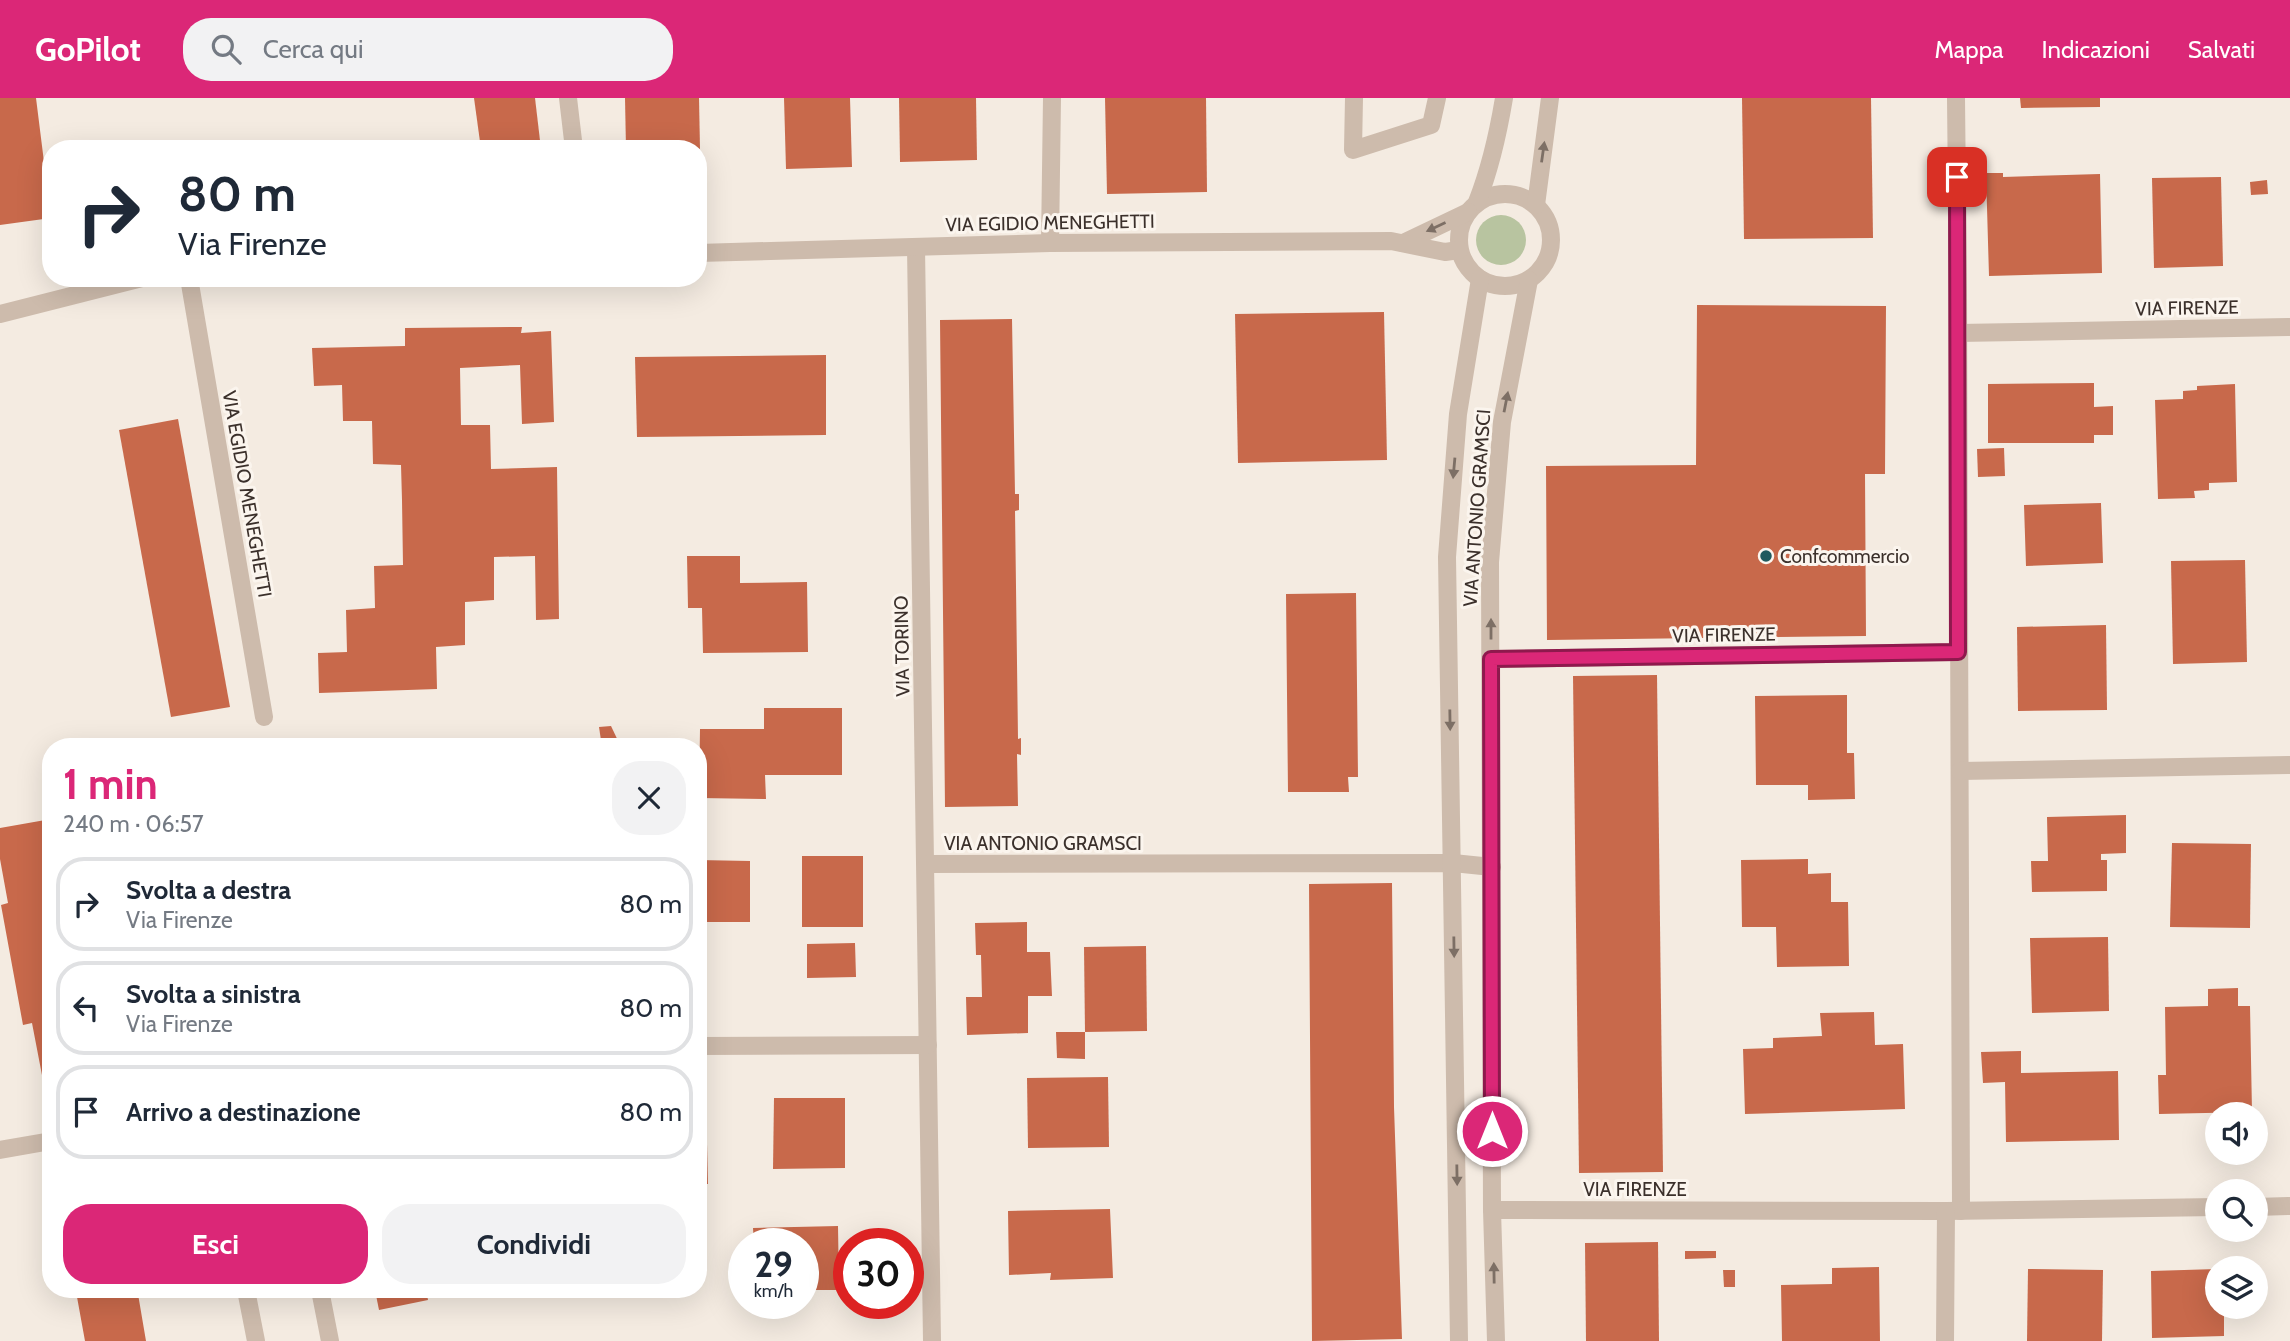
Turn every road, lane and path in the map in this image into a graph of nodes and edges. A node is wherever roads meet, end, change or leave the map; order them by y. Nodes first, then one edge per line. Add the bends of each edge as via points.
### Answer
1 (568, 98) edge
2 (1052, 98) edge
3 (1354, 98) edge
4 (1437, 98) edge
5 (1504, 98) edge
6 (1550, 98) edge
7 (1956, 98) edge
8 (573, 140) edge
9 (1536, 205) junction
10 (1473, 207) junction
11 (1050, 243) junction
12 (1403, 243) junction
13 (916, 247) junction
14 (1459, 250) junction
15 (707, 253) edge
16 (1480, 279) junction
17 (1529, 280) junction
18 (106, 287) edge
19 (191, 287) edge
20 (0, 314) edge
21 (2290, 327) edge
22 (1958, 333) junction
23 (1958, 652) junction
24 (1491, 659) junction
25 (264, 717) dead end
26 (2290, 765) edge
27 (1960, 771) junction
28 (1453, 863) junction
29 (927, 864) junction
30 (1492, 867) junction
31 (928, 1045) junction
32 (707, 1046) edge
33 (42, 1143) edge
34 (0, 1150) edge
35 (2290, 1206) edge
36 (2205, 1207) edge
37 (2268, 1207) edge
38 (1492, 1210) junction
39 (1954, 1211) junction
40 (248, 1298) edge
41 (322, 1298) edge
42 (256, 1341) edge
43 (330, 1341) edge
44 (932, 1341) edge
45 (1459, 1341) edge
46 (1496, 1341) edge
47 (1945, 1341) edge

1 - 8 street
2 - 11 street
3 - 4 street via 1353,150 1431,125
5 - 10 street via 1496,142
9 -> 6 street
7 - 22 street
9 - 10 street via 1504,194 1490,196
9 - 17 street via 1549,226 1551,241 1541,270
10 -> 12 street, VIA EGIDIO MENEGHETTI
10 - 14 street via 1461,224
11 - 12 street, VIA EGIDIO MENEGHETTI
11 - 13 street, VIA EGIDIO MENEGHETTI
12 - 14 street, VIA EGIDIO MENEGHETTI via 1445,252
13 - 15 street, VIA EGIDIO MENEGHETTI
13 - 29 street, VIA TORINO
14 - 16 street
16 - 17 street via 1503,287
16 -> 28 street, VIA ANTONIO GRAMSCI via 1458,414 1447,557
24 -> 17 street, VIA ANTONIO GRAMSCI via 1490,562 1502,422
18 - 20 street
19 - 25 street, VIA EGIDIO MENEGHETTI
21 - 22 street, VIA FIRENZE
22 - 23 street
23 - 24 street, VIA FIRENZE
23 - 27 street
24 - 30 street, VIA ANTONIO GRAMSCI
26 - 27 street
27 - 39 street
28 - 29 street, VIA ANTONIO GRAMSCI
28 - 30 street, VIA ANTONIO GRAMSCI
28 -> 45 street, VIA ANTONIO GRAMSCI
29 - 31 street, VIA TORINO
30 - 38 street, VIA ANTONIO GRAMSCI
31 - 32 street
31 - 44 street, VIA TORINO
33 - 34 street
35 - 37 street
36 - 39 street, VIA FIRENZE
38 - 39 street, VIA FIRENZE
46 -> 38 street, VIA ANTONIO GRAMSCI
39 - 47 street
40 - 42 street
41 - 43 street

